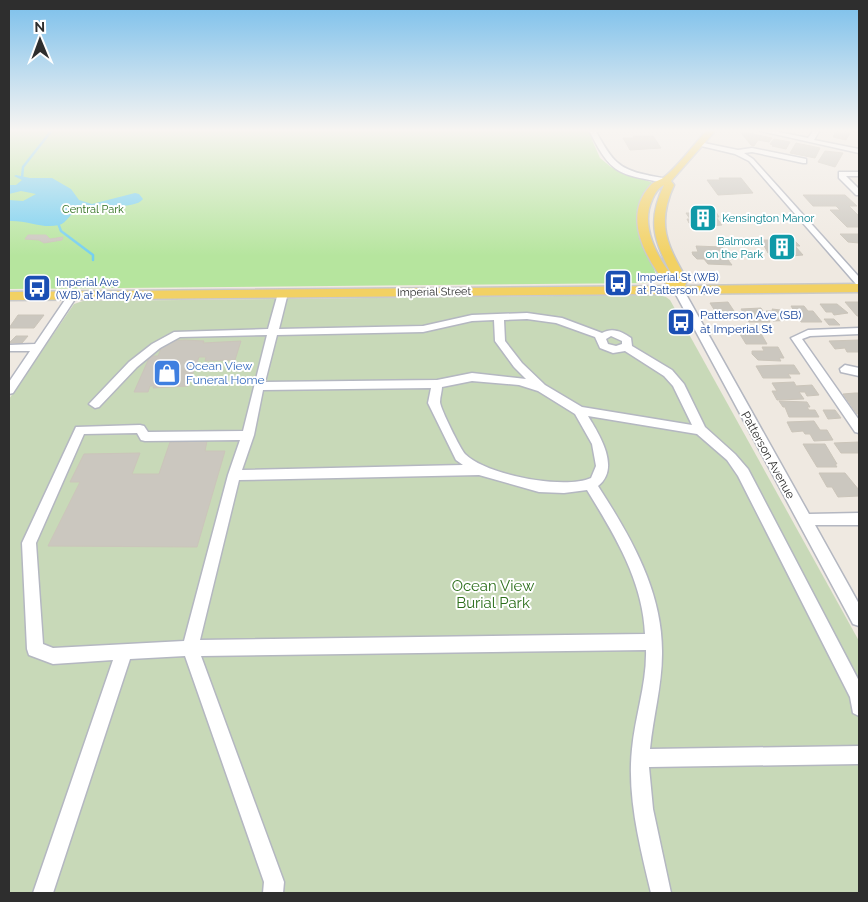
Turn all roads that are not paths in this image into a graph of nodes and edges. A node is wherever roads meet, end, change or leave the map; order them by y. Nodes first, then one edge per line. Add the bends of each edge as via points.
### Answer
1 (629, 172) edge
2 (674, 172) edge
3 (762, 172) edge
4 (859, 174) edge
5 (666, 181) junction
6 (859, 193) edge
7 (859, 282) edge
8 (859, 288) edge
9 (678, 290) junction
10 (283, 293) junction
11 (9, 296) edge
12 (72, 296) junction
13 (498, 317) junction
14 (273, 331) junction
15 (859, 331) edge
16 (602, 336) junction
17 (626, 347) junction
18 (9, 348) edge
19 (38, 348) junction
20 (845, 369) dead end
21 (859, 372) edge
22 (437, 384) junction
23 (258, 386) junction
24 (542, 388) junction
25 (9, 390) edge
26 (96, 404) dead end
27 (579, 411) junction
28 (859, 428) edge
29 (700, 430) junction
30 (248, 435) junction
31 (479, 470) junction
32 (234, 475) junction
33 (590, 484) junction
34 (859, 519) edge
35 (803, 520) junction
36 (859, 620) edge
37 (653, 642) junction
38 (190, 648) junction
39 (124, 652) junction
40 (859, 707) edge
41 (859, 750) edge
42 (859, 755) edge
43 (640, 758) junction
44 (43, 893) edge
45 (273, 893) edge
46 (661, 893) edge

1 - 5 street
2 - 5 main road
3 - 7 street
4 - 6 street via 842,176
5 - 9 main road via 669,185 657,213 658,231 681,280
8 - 9 main road, Imperial Street
9 - 10 main road, Imperial Street
9 - 35 street, Patterson Avenue
10 - 12 main road, Imperial Street
10 - 14 street
11 - 12 main road, Imperial Street
12 - 19 street
13 - 14 street via 472,318 423,329
13 - 16 street via 558,320
13 - 24 street via 500,341 518,365
14 - 23 street
14 - 26 street via 168,337 127,370
15 - 28 street via 808,333 796,338
16 - 17 street via 600,341 608,348
16 - 17 street via 622,335 628,343
17 - 29 street via 668,373 678,384
18 - 19 street
19 - 25 street
20 - 21 street
22 - 23 street
22 - 24 street via 472,377 520,381
22 - 31 street via 434,402 441,419 460,457
23 - 30 street
24 - 27 street
27 - 29 street
27 - 33 street via 598,444 602,466 596,480
29 - 40 street via 731,456 743,473 858,696
30 - 32 street
30 - 39 street via 145,437 140,429 80,430 29,543 35,649 53,656
31 - 32 street
31 - 33 street via 539,488
32 - 38 street
33 - 37 street via 635,560 647,596
34 - 35 street
35 - 36 street, Patterson Avenue
37 - 38 street
37 - 43 street via 652,682
38 - 39 street
38 - 45 street via 274,882
39 - 44 street
41 - 42 street
42 - 43 street
43 - 46 street via 641,796

